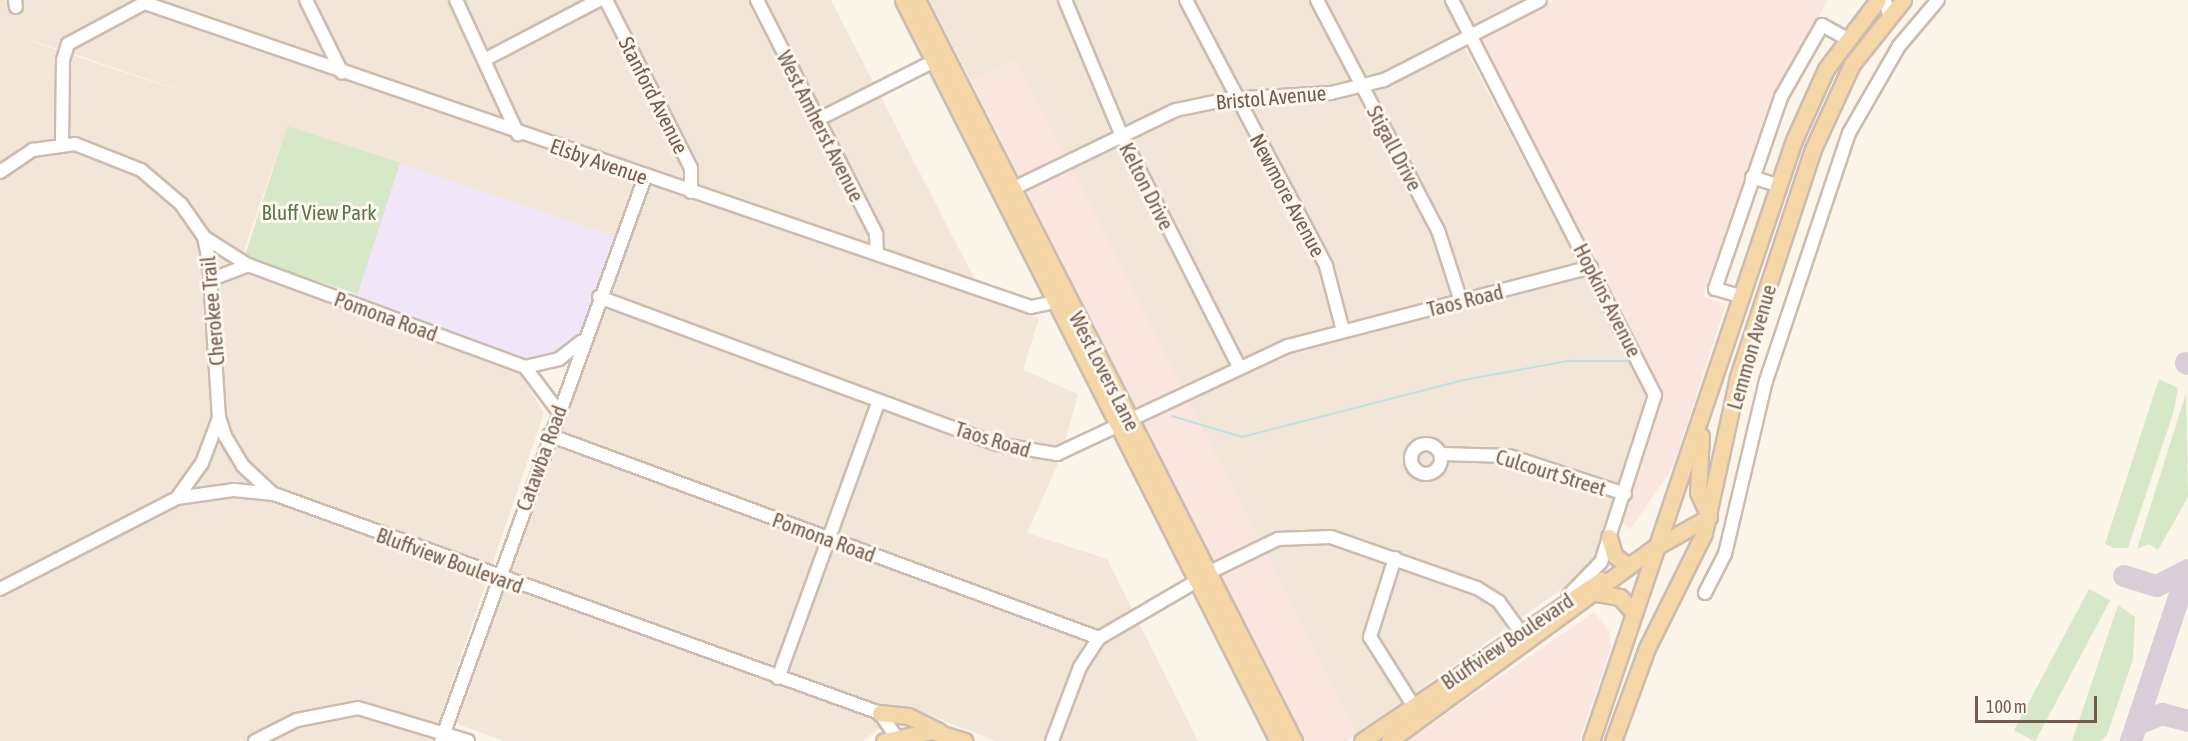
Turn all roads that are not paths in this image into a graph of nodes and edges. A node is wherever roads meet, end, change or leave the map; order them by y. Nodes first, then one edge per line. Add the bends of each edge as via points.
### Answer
1 (306, 0) edge
2 (456, 0) edge
3 (599, 0) edge
4 (606, 0) edge
5 (757, 0) edge
6 (903, 0) edge
7 (917, 0) edge
8 (1065, 0) edge
9 (1186, 0) edge
10 (1317, 0) edge
11 (1452, 0) edge
12 (1540, 0) edge
13 (1903, 0) edge
14 (1938, 0) edge
15 (148, 2) edge
16 (1881, 3) edge
17 (1471, 35) junction
18 (1845, 38) junction
19 (940, 58) junction
20 (486, 59) junction
21 (342, 73) junction
22 (1363, 87) junction
23 (1237, 98) junction
24 (817, 120) junction
25 (518, 134) junction
26 (1121, 134) junction
27 (62, 143) junction
28 (0, 172) edge
29 (645, 177) junction
30 (1752, 177) junction
31 (1779, 186) junction
32 (1007, 191) junction
33 (691, 192) junction
34 (204, 237) junction
35 (877, 254) junction
36 (248, 265) junction
37 (1591, 267) junction
38 (212, 279) junction
39 (1740, 296) junction
40 (599, 297) junction
41 (1061, 299) junction
42 (1461, 301) junction
43 (1762, 303) junction
44 (588, 331) junction
45 (1343, 331) junction
46 (525, 367) junction
47 (1239, 367) junction
48 (879, 400) junction
49 (1706, 402) junction
50 (558, 411) junction
51 (219, 417) junction
52 (1125, 425) junction
53 (549, 435) junction
54 (1441, 454) dead end
55 (274, 494) junction
56 (1625, 494) junction
57 (177, 498) junction
58 (1709, 517) junction
59 (1609, 537) junction
60 (829, 539) junction
61 (1654, 548) junction
62 (1395, 558) junction
63 (1624, 563) junction
64 (1202, 577) junction
65 (497, 578) junction
66 (0, 589) edge
67 (1597, 593) junction
68 (1705, 593) dead end
69 (1561, 602) junction
70 (1634, 613) junction
71 (1523, 636) junction
72 (1099, 638) junction
73 (778, 678) junction
74 (1418, 711) junction
75 (880, 713) junction
76 (941, 733) junction
77 (442, 737) edge
78 (893, 739) edge
79 (255, 741) edge
80 (468, 741) edge
81 (965, 741) edge
82 (1052, 741) edge
83 (1278, 741) edge
84 (1294, 741) edge
85 (1362, 741) edge
86 (1389, 741) edge
87 (1591, 741) edge
88 (1613, 741) edge

1 - 21 street
2 - 20 street
3 - 20 street
4 - 33 street, Stanford Avenue via 691,168
5 - 24 street, West Amherst Avenue
6 - 19 main road, West Lovers Lane
7 - 19 main road, West Lovers Lane
8 - 26 street, Kelton Drive
9 - 23 street, Newmore Avenue
10 - 22 street, Stigall Drive
11 - 17 street, Hopkins Avenue
12 - 17 street, Bristol Avenue
13 - 16 main road, Lemmon Avenue
14 - 68 street, Lemmon Avenue via 1899,46 1849,133 1766,381 1725,554
15 - 21 street, Elsby Avenue
15 - 27 street via 68,44 63,60
16 - 18 main road, Lemmon Avenue
16 - 43 main road, Lemmon Avenue via 1824,121
17 - 22 street, Bristol Avenue
17 - 37 street, Hopkins Avenue
18 - 30 street via 1822,25 1812,39 1781,97
18 - 31 main road, Lemmon Avenue via 1808,106
19 - 24 street
19 - 32 main road, West Lovers Lane
20 - 25 street
21 - 25 street, Elsby Avenue
22 - 23 street, Bristol Avenue
22 - 42 street, Stigall Drive via 1438,230
23 - 26 street, Bristol Avenue via 1176,110
23 - 45 street, Newmore Avenue via 1330,275
24 - 35 street, West Amherst Avenue via 876,234
25 - 29 street, Elsby Avenue
26 - 32 street, Bristol Avenue
26 - 47 street, Kelton Drive
27 - 28 street, Cherokee Trail via 33,150
27 - 34 street, Cherokee Trail via 91,148 141,170 171,193
29 - 33 street, Elsby Avenue
29 - 40 street, Catawba Road
30 - 31 street
30 - 39 street via 1715,289
31 - 39 main road, Lemmon Avenue
32 - 41 main road, West Lovers Lane
33 - 35 street, Elsby Avenue
34 - 36 street, Pomona Road
34 - 38 street, Cherokee Trail
35 - 41 street, Elsby Avenue via 1031,307
36 - 38 street
36 - 46 street, Pomona Road
37 - 42 street, Taos Road
37 - 56 street, Hopkins Avenue via 1655,395
38 - 51 street, Cherokee Trail
39 - 43 main road
39 - 49 main road, Lemmon Avenue
40 - 44 street, Catawba Road
40 - 48 street, Taos Road
41 - 52 main road, West Lovers Lane
42 - 45 street, Taos Road
43 - 58 main road, Lemmon Avenue via 1735,388
44 - 46 street via 568,354
44 - 50 street, Catawba Road
45 - 47 street, Taos Road
46 - 50 street
47 - 52 street, Taos Road
48 - 52 street, Taos Road via 1040,454 1067,452
48 - 60 street
49 - 58 main road via 1696,471
49 - 61 main road, Lemmon Avenue
50 - 53 street, Catawba Road
51 - 55 street, Cherokee Trail via 243,466
51 - 57 street, Cherokee Trail via 202,463
52 - 64 main road, West Lovers Lane
53 - 60 street, Pomona Road
53 - 65 street, Catawba Road
54 - 56 street, Culcourt Street via 1509,456
55 - 57 street, Bluffview Boulevard via 234,490
55 - 65 street, Bluffview Boulevard
56 - 59 street, Hopkins Avenue
57 - 66 street, Bluffview Boulevard
58 - 61 main road, Bluffview Boulevard
58 - 88 main road, Lemmon Avenue via 1647,648
59 - 63 main road via 1614,555
59 - 69 street, Hopkins Avenue via 1596,571
60 - 72 street, Pomona Road
60 - 73 street
61 - 63 main road, Bluffview Boulevard
61 - 67 main road, Bluffview Boulevard
61 - 70 main road, Lemmon Avenue
62 - 64 street via 1331,537 1295,535
62 - 71 street via 1489,594
62 - 74 street via 1370,637
63 - 69 main road, Bluffview Boulevard
64 - 72 street
64 - 83 main road, West Lovers Lane
64 - 84 main road, West Lovers Lane
65 - 73 street, Bluffview Boulevard
65 - 77 street, Catawba Road
67 - 70 main road via 1620,597
67 - 71 main road, Bluffview Boulevard
69 - 71 main road, Bluffview Boulevard
70 - 87 main road, Lemmon Avenue
71 - 74 main road, Bluffview Boulevard
72 - 82 street via 1080,667
73 - 75 street, Bluffview Boulevard
74 - 85 main road, Bluffview Boulevard
74 - 86 main road, Bluffview Boulevard
75 - 76 main road via 908,716
75 - 78 street
76 - 78 main road
76 - 81 main road
77 - 79 street via 358,708 297,720
77 - 80 street

